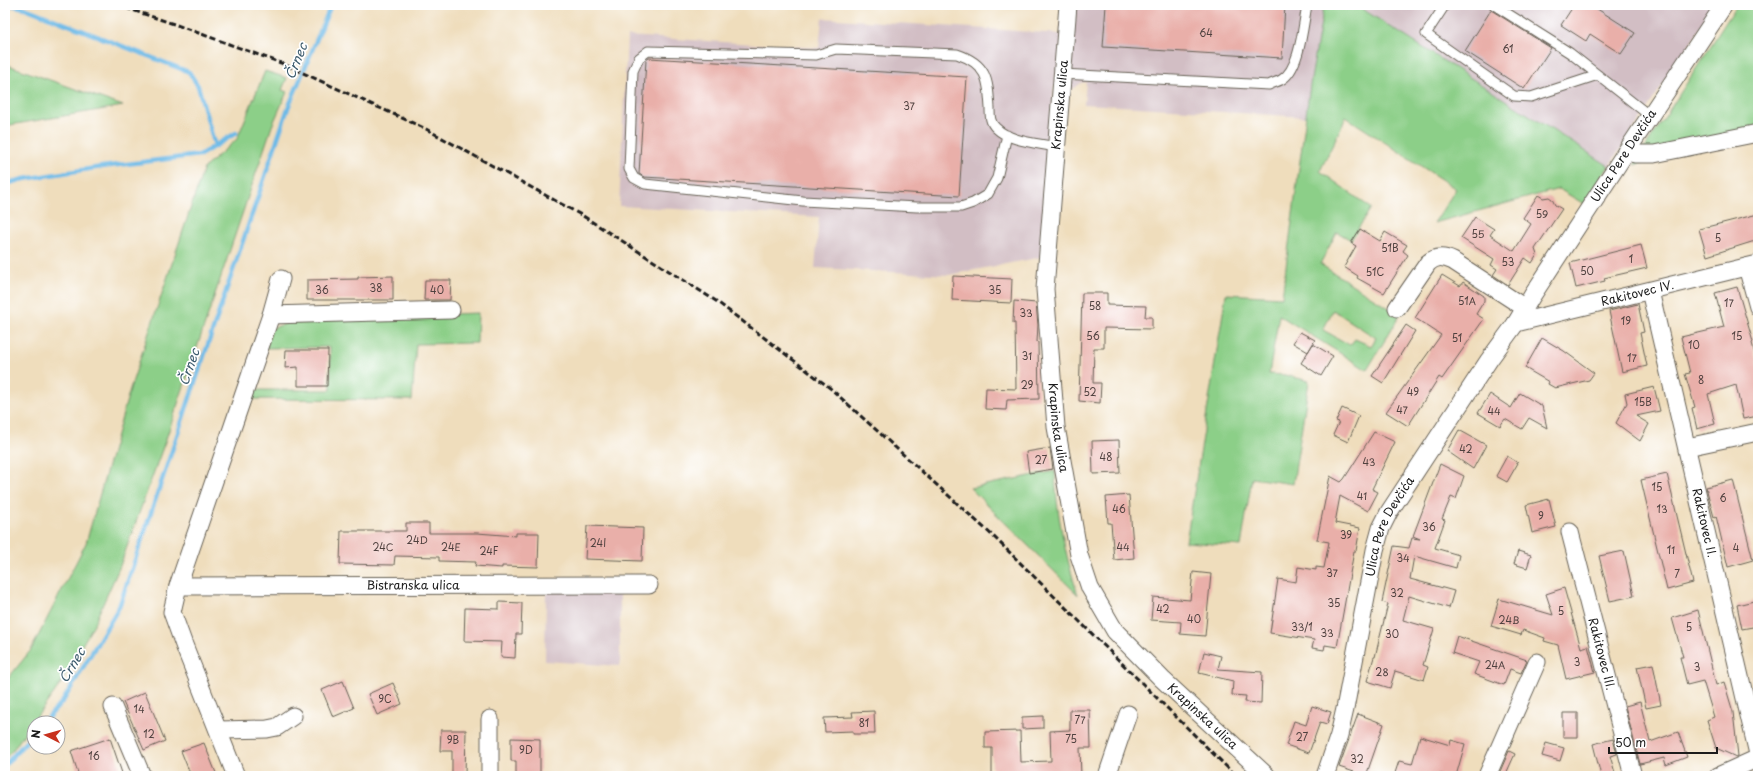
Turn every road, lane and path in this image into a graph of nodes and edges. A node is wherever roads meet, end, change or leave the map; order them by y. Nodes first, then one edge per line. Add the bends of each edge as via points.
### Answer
1 (1068, 5) edge
2 (1307, 5) edge
3 (1445, 5) edge
4 (1494, 5) edge
5 (1724, 5) edge
6 (1062, 74) junction
7 (1598, 75) junction
8 (1650, 116) junction
9 (1758, 133) edge
10 (1007, 135) junction
11 (1056, 147) junction
12 (1626, 152) junction
13 (1753, 266) edge
14 (281, 279) dead end
15 (1650, 291) junction
16 (1758, 307) edge
17 (1397, 308) dead end
18 (1525, 308) junction
19 (451, 310) dead end
20 (271, 314) junction
21 (1516, 323) junction
22 (1758, 432) edge
23 (1687, 447) junction
24 (1570, 532) dead end
25 (649, 585) dead end
26 (178, 586) junction
27 (1537, 662) dead end
28 (113, 707) dead end
29 (1128, 714) dead end
30 (294, 716) dead end
31 (490, 719) dead end
32 (218, 730) junction
33 (1758, 754) edge
34 (1758, 758) edge
35 (142, 776) edge
36 (236, 776) edge
37 (490, 776) edge
38 (1107, 776) edge
39 (1267, 776) edge
40 (1326, 776) edge
41 (1487, 776) edge
42 (1633, 776) edge
43 (1718, 776) edge

1 - 6 street, Krapinska ulica
2 - 6 lane via 1297,54 1290,70 1282,80 1269,85
3 - 7 lane via 1426,34 1514,96 1531,97
4 - 7 lane via 1570,53
5 - 8 street, Ulica Pere Devčića
6 - 11 street, Krapinska ulica
7 - 8 lane
8 - 12 street, Ulica Pere Devčića
9 - 12 street via 1654,154
10 - 10 lane via 991,121 983,69 970,58 957,54 836,49 816,55 648,51 639,58 633,71 629,169 634,178 645,184 804,201 961,207 988,194 997,178
10 - 11 lane
11 - 39 street, Krapinska ulica via 1045,289 1056,427 1079,555 1090,588 1115,631 1162,679
12 - 18 street, Ulica Pere Devčića
13 - 15 street, Rakitovec IV.
13 - 16 street
14 - 20 street
15 - 21 street, Rakitovec IV.
15 - 23 street, Rakitovec II.
17 - 18 street via 1428,263 1440,257 1453,261
18 - 21 street, Ulica Pere Devčića
19 - 20 street
20 - 26 street
21 - 40 street, Ulica Pere Devčića via 1484,367 1381,528 1345,709
22 - 23 street
23 - 33 street, Rakitovec II.
24 - 42 street, Rakitovec III.
25 - 26 street, Bistranska ulica
26 - 32 street via 172,612
27 - 41 street
28 - 35 street
29 - 38 street
30 - 32 street via 277,727 267,729
31 - 37 street
32 - 36 street
34 - 43 street

